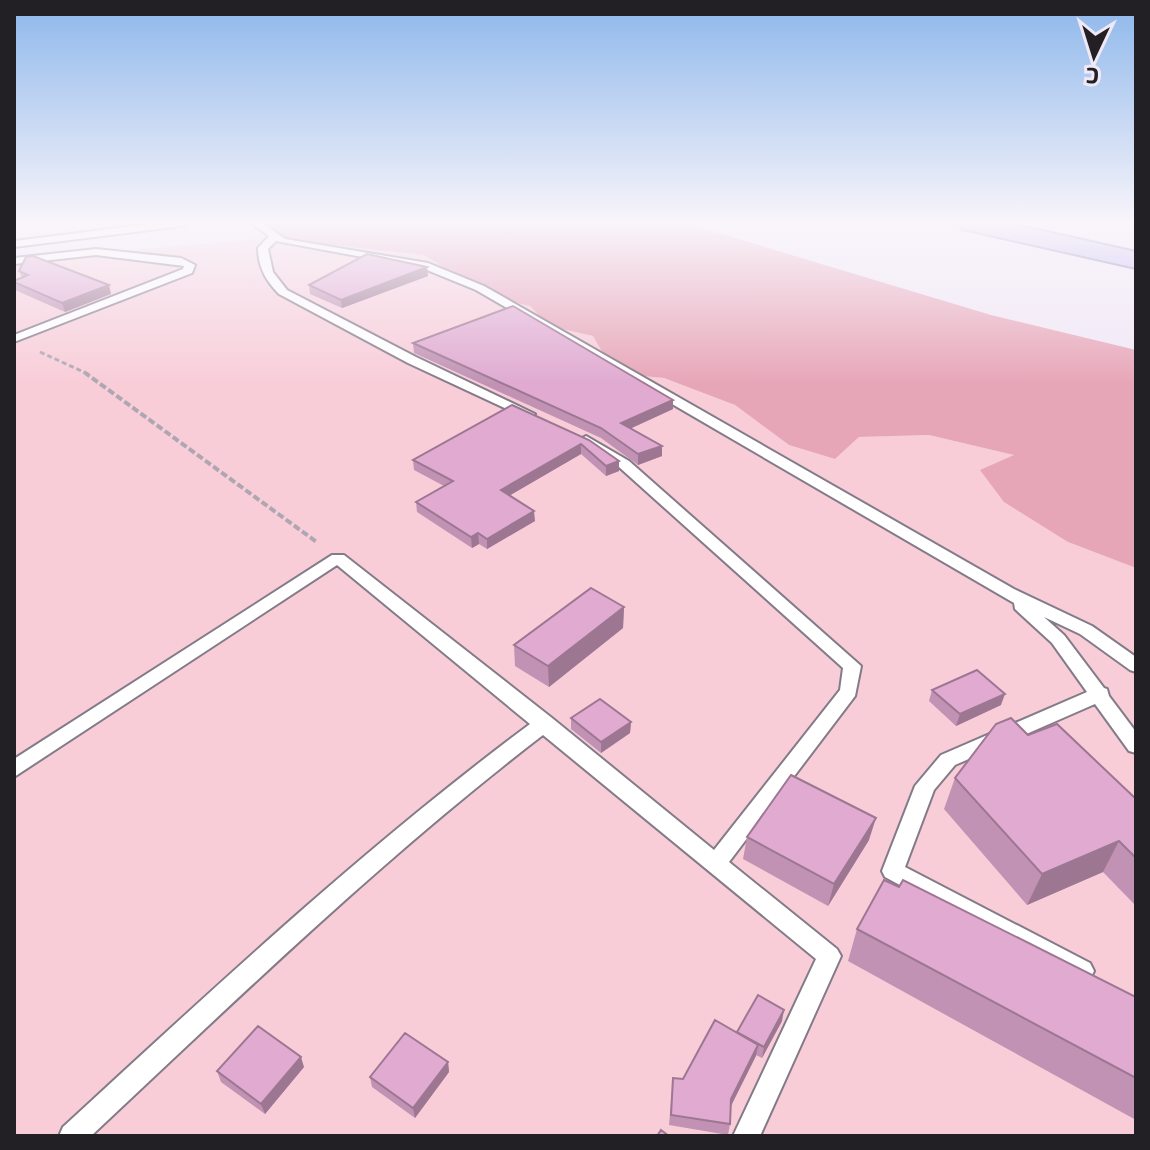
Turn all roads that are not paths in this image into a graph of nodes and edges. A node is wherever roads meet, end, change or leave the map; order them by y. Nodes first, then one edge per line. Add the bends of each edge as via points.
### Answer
1 (173, 277) edge
2 (270, 277) edge
3 (452, 277) edge
4 (14, 339) edge
5 (539, 418) edge
6 (567, 431) edge
7 (1008, 593) junction
8 (1136, 666) edge
9 (1101, 694) junction
10 (545, 723) junction
11 (1136, 746) edge
12 (14, 769) edge
13 (715, 865) junction
14 (1096, 978) edge
15 (72, 1136) edge
16 (746, 1136) edge

1 - 4 lane
2 - 5 lane via 283,292 412,360
3 - 7 lane
6 - 13 lane via 624,464 852,666 849,691
7 - 8 lane via 1086,630
7 - 9 lane via 1058,639
9 - 11 lane
9 - 14 lane via 948,760 925,786 893,871
10 - 12 lane via 338,558
10 - 13 lane
10 - 15 lane via 476,773 312,914
13 - 16 lane via 829,956

